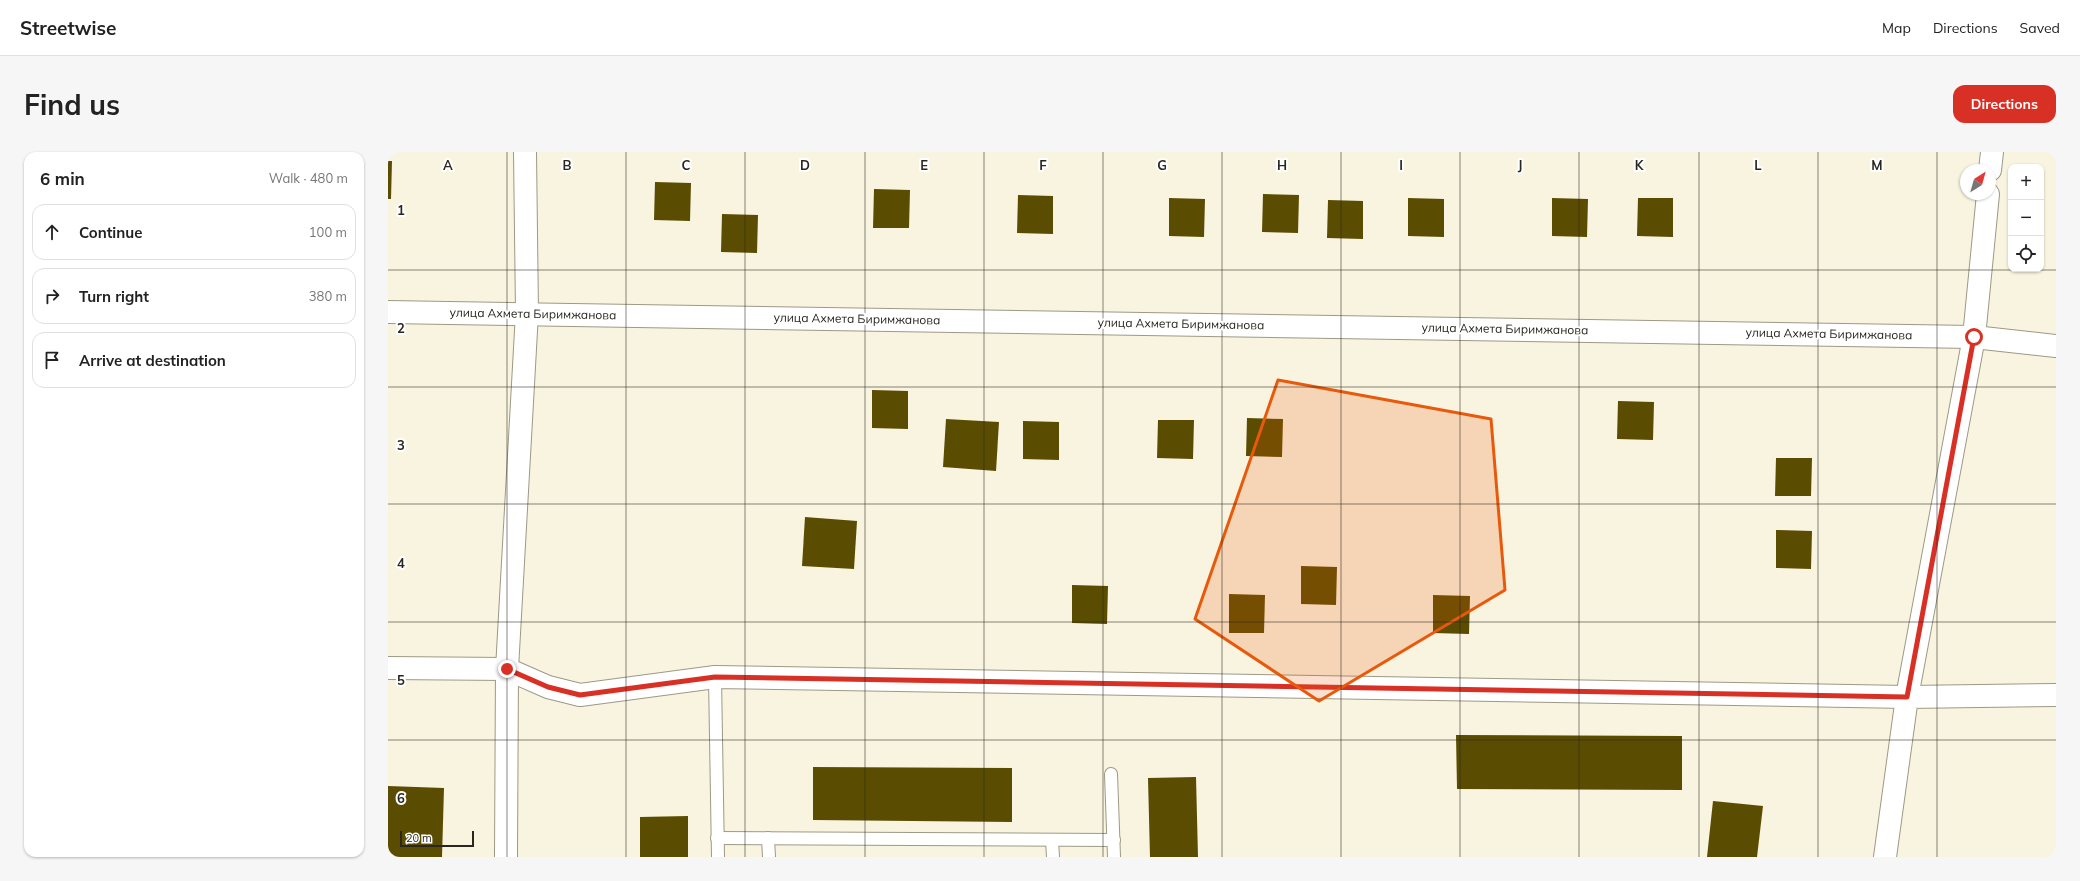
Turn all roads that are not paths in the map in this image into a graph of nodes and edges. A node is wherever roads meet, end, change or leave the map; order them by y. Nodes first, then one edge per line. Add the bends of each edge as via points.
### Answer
1 (525, 152) edge
2 (1992, 152) edge
3 (1991, 164) edge
4 (1987, 200) edge
5 (388, 312) edge
6 (527, 313) junction
7 (1974, 337) junction
8 (2056, 346) edge
9 (388, 668) edge
10 (507, 669) junction
11 (715, 677) junction
12 (2056, 695) edge
13 (1907, 697) junction
14 (1111, 774) dead end
15 (717, 838) junction
16 (768, 838) junction
17 (1052, 840) junction
18 (1114, 840) junction
19 (506, 857) edge
20 (718, 857) edge
21 (769, 857) edge
22 (1053, 857) edge
23 (1114, 857) edge
24 (1884, 857) edge

1 - 6 street
2 - 3 street
4 - 7 street
5 - 6 street, улица Ахмета Биримжанова
6 - 7 street, улица Ахмета Биримжанова
6 - 10 street
7 - 8 street, улица Ахмета Биримжанова
7 - 13 street
9 - 10 street
10 - 11 street via 548,687 580,695
10 - 19 street
11 - 13 street
11 - 15 lane
12 - 13 street
13 - 24 street
14 - 18 lane
15 - 16 lane
15 - 20 lane
16 - 17 lane
16 - 21 lane
17 - 18 lane
17 - 22 lane
18 - 23 lane

